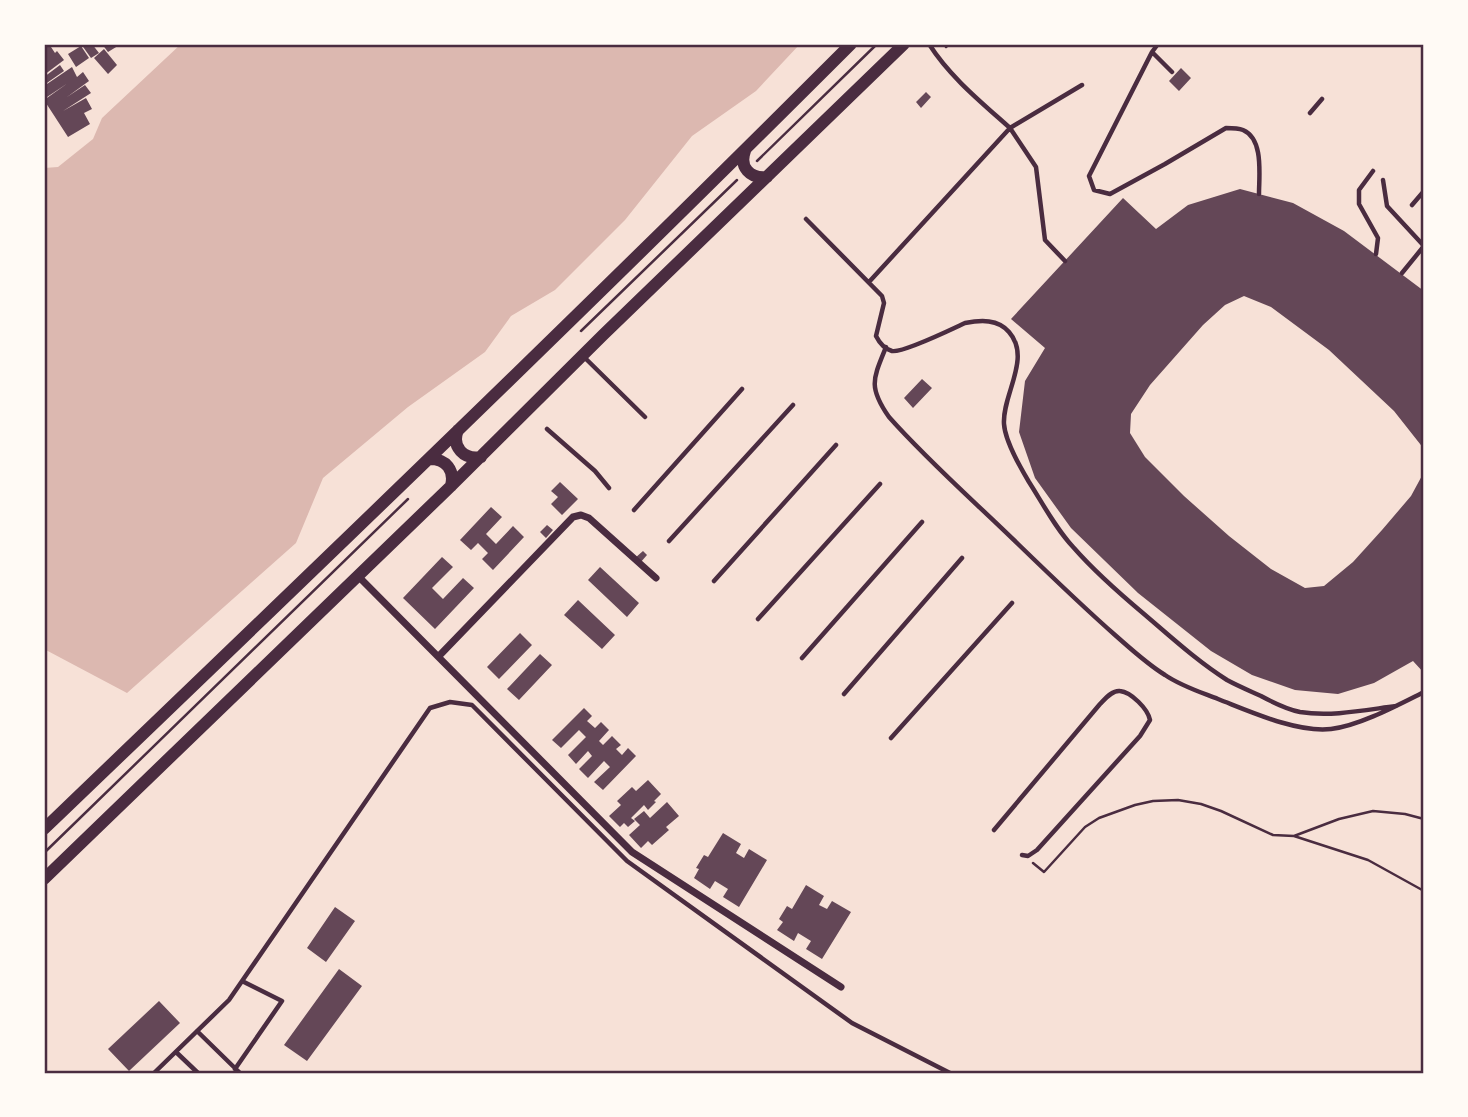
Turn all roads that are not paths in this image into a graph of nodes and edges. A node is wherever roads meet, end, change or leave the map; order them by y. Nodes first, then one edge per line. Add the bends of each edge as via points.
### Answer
1 (851, 44) edge
2 (929, 44) edge
3 (1158, 44) edge
4 (898, 47) edge
5 (1152, 52) junction
6 (1172, 72) dead end
7 (1082, 85) dead end
8 (1322, 99) dead end
9 (1310, 113) dead end
10 (1010, 128) junction
11 (745, 150) junction
12 (1373, 171) dead end
13 (721, 173) junction
14 (767, 177) junction
15 (1383, 180) dead end
16 (1424, 191) edge
17 (1259, 194) dead end
18 (745, 197) junction
19 (1412, 205) dead end
20 (806, 219) dead end
21 (1424, 246) edge
22 (1376, 254) dead end
23 (1065, 261) dead end
24 (1402, 273) dead end
25 (869, 282) junction
26 (886, 347) junction
27 (582, 355) junction
28 (741, 389) dead end
29 (793, 405) dead end
30 (645, 418) dead end
31 (547, 429) dead end
32 (458, 430) junction
33 (836, 445) dead end
34 (481, 457) junction
35 (430, 459) junction
36 (880, 484) dead end
37 (451, 486) junction
38 (609, 488) dead end
39 (634, 510) dead end
40 (922, 522) dead end
41 (669, 541) dead end
42 (962, 558) dead end
43 (358, 576) junction
44 (656, 578) dead end
45 (714, 581) dead end
46 (1012, 603) dead end
47 (758, 619) dead end
48 (439, 656) junction
49 (802, 658) dead end
50 (1424, 692) edge
51 (844, 694) dead end
52 (1396, 706) junction
53 (891, 738) dead end
54 (44, 829) edge
55 (994, 830) dead end
56 (1022, 855) road end
57 (44, 879) edge
58 (242, 981) junction
59 (841, 986) dead end
60 (197, 1031) junction
61 (176, 1052) junction
62 (235, 1069) junction
63 (154, 1073) edge
64 (198, 1073) edge
65 (240, 1073) edge
66 (950, 1073) edge

1 - 11 main road
2 - 10 lane via 952,75
3 - 5 lane
4 - 14 main road
5 - 6 lane
5 - 17 lane via 1089,176 1094,190 1110,194 1226,128 1244,131 1256,141
7 - 10 lane
8 - 9 lane
10 - 23 lane via 1036,167 1045,240
10 - 25 lane
11 - 13 main road
11 - 14 main road via 746,171
12 - 22 lane via 1359,190 1359,204 1378,238
13 - 18 main road via 741,176 746,182
13 - 32 main road
14 - 18 main road
15 - 21 lane via 1387,206
16 - 19 lane
18 - 27 main road
20 - 25 lane
21 - 24 lane
25 - 26 lane via 883,299 875,332
26 - 52 lane via 874,390 889,417 1052,577 1165,675 1236,706 1313,729 1354,723
26 - 52 lane via 895,351 906,348 965,323 989,321 1005,327 1018,352 1004,420 1008,440 1065,537 1108,583 1201,662 1284,708 1341,712
27 - 30 lane
27 - 34 main road
28 - 39 lane
29 - 41 lane
31 - 38 lane
32 - 34 main road via 458,450 472,458
32 - 35 main road
33 - 45 lane
34 - 37 main road
35 - 37 main road via 449,468
35 - 54 main road
36 - 47 lane
37 - 43 main road
40 - 49 lane
42 - 51 lane
43 - 48 street
43 - 57 main road
44 - 48 street via 589,518 573,517
46 - 53 lane
48 - 59 street via 632,852
50 - 52 lane
55 - 56 lane via 1111,694 1124,692 1145,708 1150,720 1140,736 1037,850
58 - 60 lane
58 - 62 lane via 282,1001
58 - 66 lane via 430,708 450,702 472,705 627,861 852,1023
60 - 61 lane
60 - 62 lane
61 - 63 lane
61 - 64 lane
62 - 65 lane

